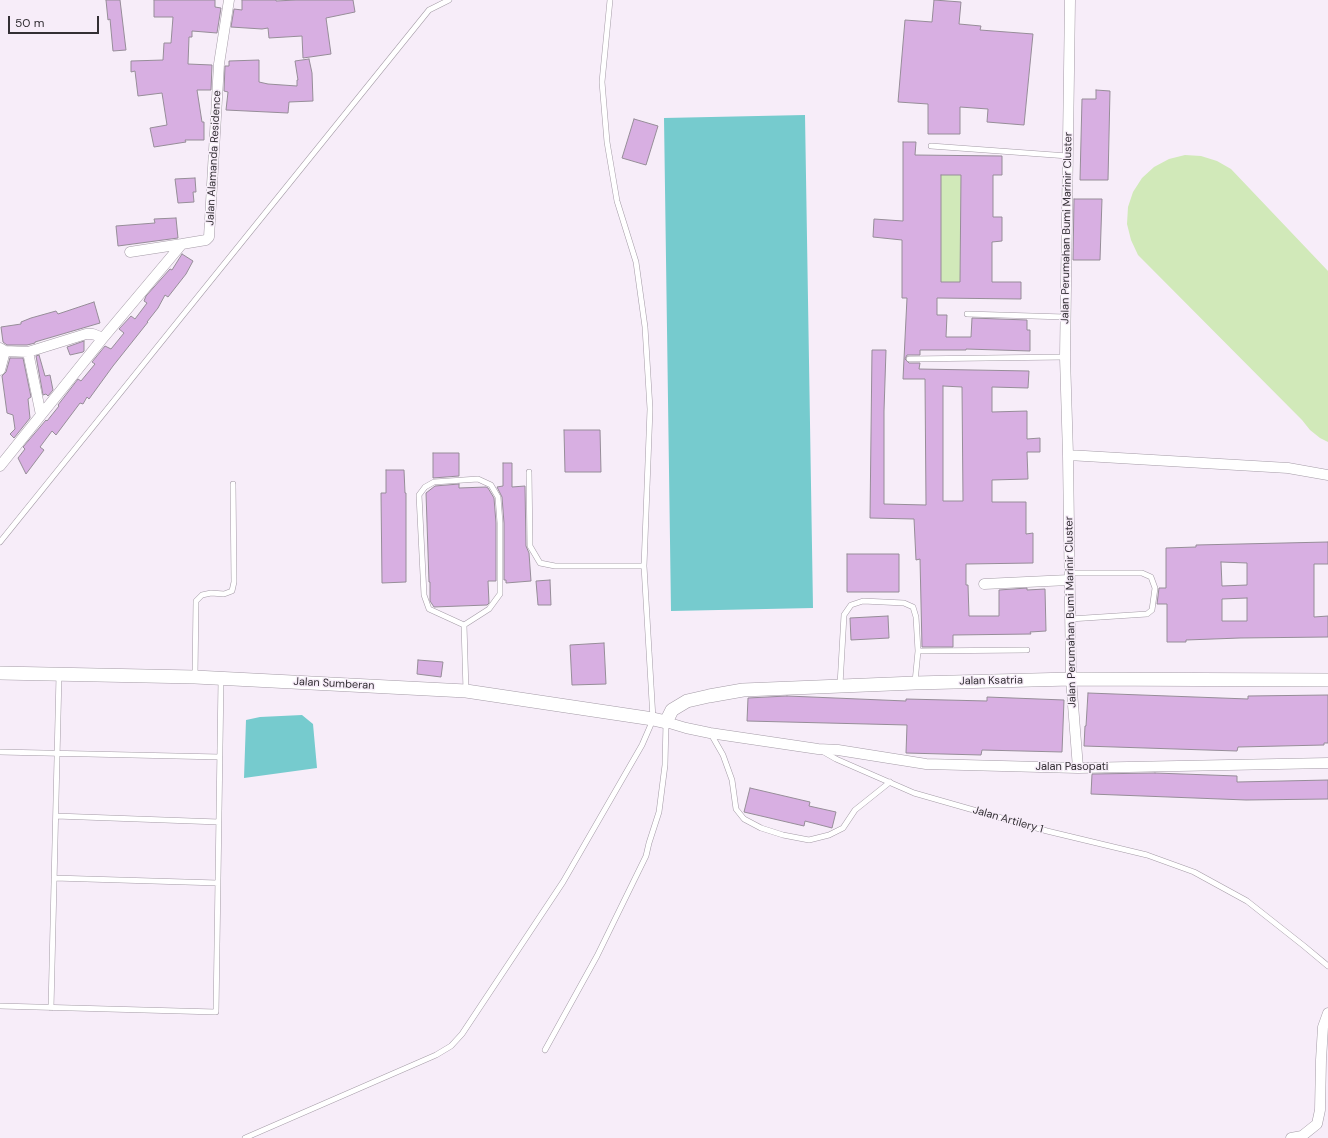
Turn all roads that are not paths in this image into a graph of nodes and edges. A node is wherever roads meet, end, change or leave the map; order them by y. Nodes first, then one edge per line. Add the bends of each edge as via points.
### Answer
1 (229, 0) edge
2 (449, 0) edge
3 (610, 0) edge
4 (1070, 0) edge
5 (931, 146) dead end
6 (1068, 156) junction
7 (182, 244) junction
8 (130, 252) dead end
9 (967, 314) dead end
10 (1065, 317) junction
11 (103, 338) junction
12 (2, 350) edge
13 (28, 352) junction
14 (1065, 357) junction
15 (909, 359) dead end
16 (0, 370) edge
17 (41, 415) junction
18 (0, 450) edge
19 (1068, 455) junction
20 (7, 458) junction
21 (0, 466) edge
22 (529, 472) dead end
23 (1328, 475) edge
24 (233, 484) dead end
25 (0, 542) edge
26 (644, 566) junction
27 (1069, 576) junction
28 (984, 584) dead end
29 (1070, 619) junction
30 (464, 625) junction
31 (1027, 650) dead end
32 (918, 651) junction
33 (0, 674) edge
34 (59, 674) junction
35 (195, 678) junction
36 (221, 679) junction
37 (1071, 679) junction
38 (1328, 680) edge
39 (915, 683) junction
40 (840, 686) junction
41 (466, 691) junction
42 (659, 720) junction
43 (710, 733) junction
44 (818, 749) junction
45 (0, 752) edge
46 (57, 754) junction
47 (220, 757) junction
48 (1328, 763) edge
49 (1078, 768) junction
50 (890, 782) junction
51 (56, 816) junction
52 (219, 822) junction
53 (54, 878) junction
54 (218, 883) junction
55 (1328, 966) edge
56 (0, 1006) edge
57 (51, 1008) junction
58 (1328, 1013) edge
59 (545, 1050) dead end
60 (245, 1138) edge
61 (1291, 1138) edge

1 - 7 street, Jalan Alamanda Residence via 219,64 210,235 206,240
2 - 25 lane via 429,10
3 - 26 lane via 602,82 607,142 617,201 636,262 645,327 650,401
4 - 6 street, Jalan Perumahan Bumi Marinir Cluster
5 - 6 lane
6 - 10 street, Jalan Perumahan Bumi Marinir Cluster
7 - 8 street, Jalan Alamanda Residence
7 - 11 street
9 - 10 lane
10 - 14 street, Jalan Perumahan Bumi Marinir Cluster
11 - 13 street via 86,334
11 - 17 street
12 - 13 street
12 - 16 street
13 - 17 street
14 - 15 lane
14 - 19 street, Jalan Perumahan Bumi Marinir Cluster
17 - 20 street
18 - 20 street
19 - 23 street via 1288,468
19 - 27 street, Jalan Perumahan Bumi Marinir Cluster
20 - 21 street
22 - 26 lane via 530,546 540,563 555,566
24 - 35 lane via 233,586 232,591 202,595 196,601
26 - 42 lane
27 - 28 street
27 - 29 street, Jalan Perumahan Bumi Marinir Cluster
27 - 29 lane via 1142,573 1151,578 1155,588 1152,610 1147,614
29 - 37 street, Jalan Perumahan Bumi Marinir Cluster
30 - 30 lane via 429,608 424,595 420,495 425,487 434,482 478,479 491,485 498,497 500,594 489,609
30 - 41 lane
31 - 32 lane
32 - 39 lane
32 - 40 lane via 913,607 904,603 863,601 851,605 844,615
33 - 34 street, Jalan Sumberan
34 - 35 street, Jalan Sumberan
34 - 46 lane
35 - 36 street, Jalan Sumberan
36 - 41 street, Jalan Sumberan
36 - 47 lane
37 - 38 street, Jalan Ksatria
37 - 39 street, Jalan Ksatria
37 - 49 street, Jalan Perumahan Bumi Marinir Cluster
39 - 40 street, Jalan Ksatria
40 - 42 street, Jalan Ksatria via 743,690 709,696 687,701
41 - 42 street, Jalan Sumberan
42 - 43 street, Jalan Artilery 1
42 - 59 lane via 666,765 659,812 646,856 597,956
42 - 60 lane via 563,882 462,1034 451,1046 436,1055
43 - 44 street, Jalan Artilery 1
43 - 50 lane via 723,755 732,780 736,809 744,819 783,835 809,840 829,835 842,828 856,810
44 - 49 street, Jalan Pasopati via 926,764
44 - 50 lane, Jalan Artilery 1
45 - 46 lane
46 - 47 lane
46 - 51 lane
47 - 52 lane
48 - 49 street, Jalan Pasopati
50 - 55 lane, Jalan Artilery 1 via 922,795 1047,831 1147,855 1194,872 1247,901
51 - 52 lane
51 - 53 lane
52 - 54 lane
53 - 54 lane
53 - 57 lane
54 - 57 lane via 216,1012
56 - 57 lane
58 - 61 street via 1323,1027 1320,1110 1317,1124 1302,1136

